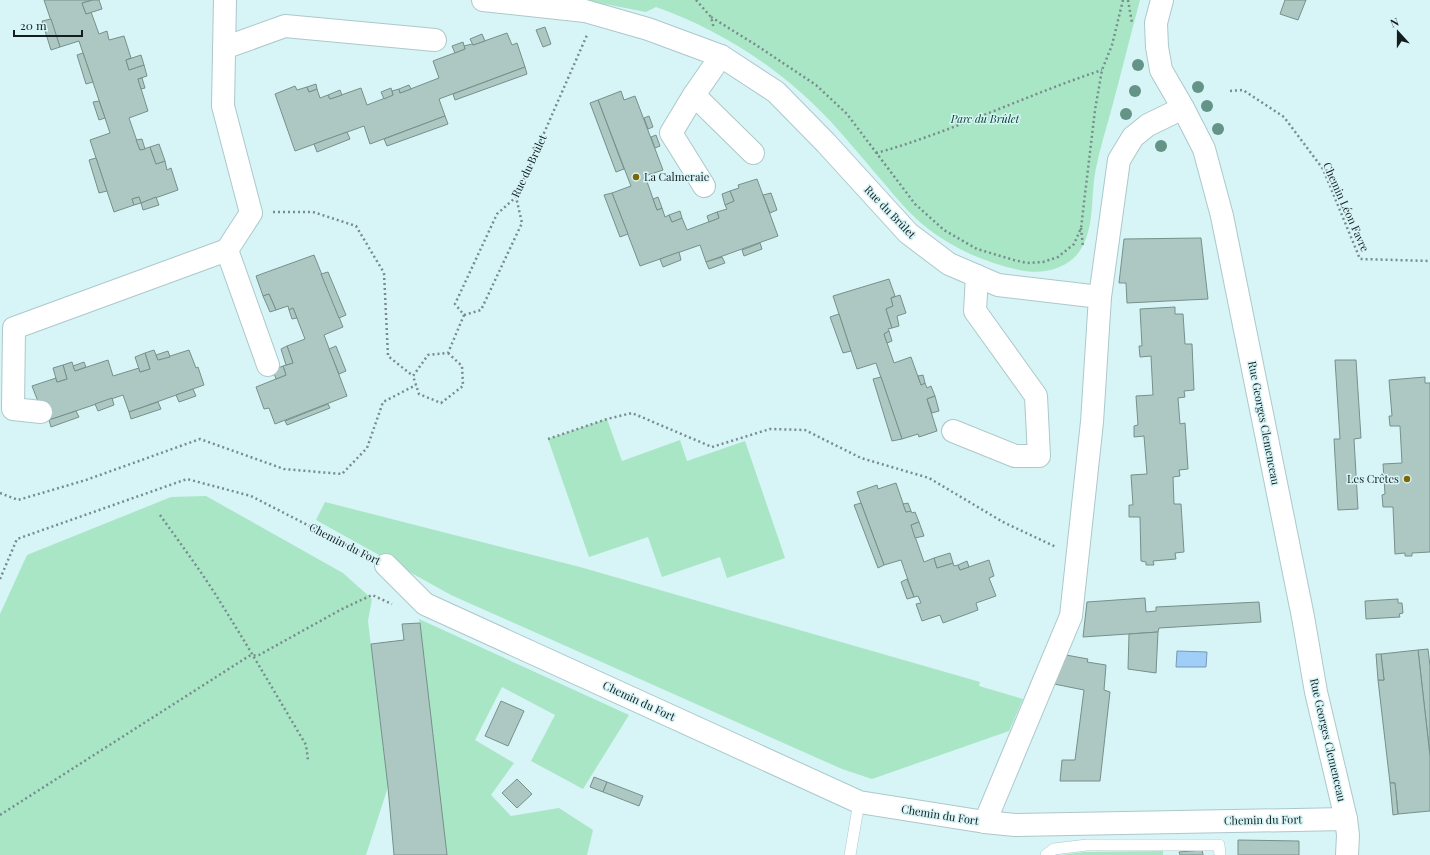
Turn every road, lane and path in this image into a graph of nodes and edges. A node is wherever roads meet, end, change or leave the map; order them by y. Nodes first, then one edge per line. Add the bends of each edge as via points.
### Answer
1 (225, 0) edge
2 (483, 0) edge
3 (1123, 0) edge
4 (1128, 0) edge
5 (1162, 0) edge
6 (596, 14) junction
7 (711, 17) dead end
8 (1133, 27) dead end
9 (435, 40) dead end
10 (224, 48) junction
11 (721, 56) junction
12 (1102, 70) junction
13 (1230, 91) dead end
14 (694, 95) junction
15 (1183, 108) junction
16 (753, 153) dead end
17 (876, 153) junction
18 (704, 186) dead end
19 (516, 197) junction
20 (251, 213) junction
21 (1080, 228) junction
22 (227, 250) junction
23 (1083, 251) dead end
24 (1430, 261) edge
25 (977, 276) junction
26 (1100, 297) junction
27 (464, 315) junction
28 (448, 353) junction
29 (268, 365) dead end
30 (413, 376) junction
31 (416, 385) junction
32 (41, 412) dead end
33 (953, 431) dead end
34 (548, 439) dead end
35 (0, 493) edge
36 (160, 514) dead end
37 (1077, 557) junction
38 (386, 565) joint
39 (0, 579) edge
40 (396, 606) dead end
41 (254, 656) junction
42 (308, 760) dead end
43 (859, 802) junction
44 (0, 814) edge
45 (1346, 819) junction
46 (985, 822) junction
47 (850, 855) edge
48 (1046, 855) edge
49 (1220, 855) edge
50 (1347, 855) edge

1 - 10 street
2 - 6 street, Rue du Brûlet
3 - 12 path via 1112,46
4 - 8 path
5 - 15 street, Rue Georges Clemenceau via 1156,23 1161,70
6 - 11 street, Rue du Brûlet via 648,29
6 - 19 path, Rue du Brûlet
7 - 17 path via 816,85 847,114
9 - 10 street via 286,26
10 - 20 street via 223,106
11 - 14 street
11 - 25 street, Rue du Brûlet via 776,92 908,233 949,264
12 - 17 path via 921,139
12 - 21 path
13 - 24 path, Chemin Léon Favre via 1243,90 1284,117 1323,170 1360,259
14 - 16 street
14 - 18 street via 671,133
15 - 26 street via 1148,125 1133,137 1119,160
15 - 45 street, Rue Georges Clemenceau via 1204,149 1222,216 1316,692
17 - 21 path via 915,204 944,230 977,249 1028,263 1043,262 1058,257 1074,244
19 - 27 path, Rue du Brûlet via 497,214 455,304
19 - 27 path via 522,223 481,310
20 - 22 street
20 - 30 path via 313,212 356,226 384,273 388,356
21 - 23 path
22 - 29 street
22 - 32 street via 14,328 13,409
25 - 26 street, Rue du Brûlet via 998,285
25 - 33 street via 975,311 1036,396 1040,456 1015,456
26 - 37 street via 1092,422
27 - 28 path
28 - 30 path via 428,355
28 - 31 path via 462,366 463,386 441,403 419,394
30 - 31 path
31 - 35 path via 383,402 367,448 342,474 284,469 200,439 86,480 18,500
34 - 37 path via 632,413 712,448 770,429 805,430 861,458 929,478 1003,522
36 - 41 path
37 - 46 street via 1071,616
38 - 39 path, Chemin du Fort via 251,496 187,479 17,538
38 - 43 street, Chemin du Fort via 425,604
40 - 41 path via 372,595
41 - 42 path via 306,745
41 - 44 path via 248,656
43 - 46 street, Chemin du Fort
43 - 47 lane
45 - 46 street, Chemin du Fort via 1015,825
45 - 50 street, Rue Georges Clemenceau
48 - 49 lane via 1054,849 1087,845 1219,845

